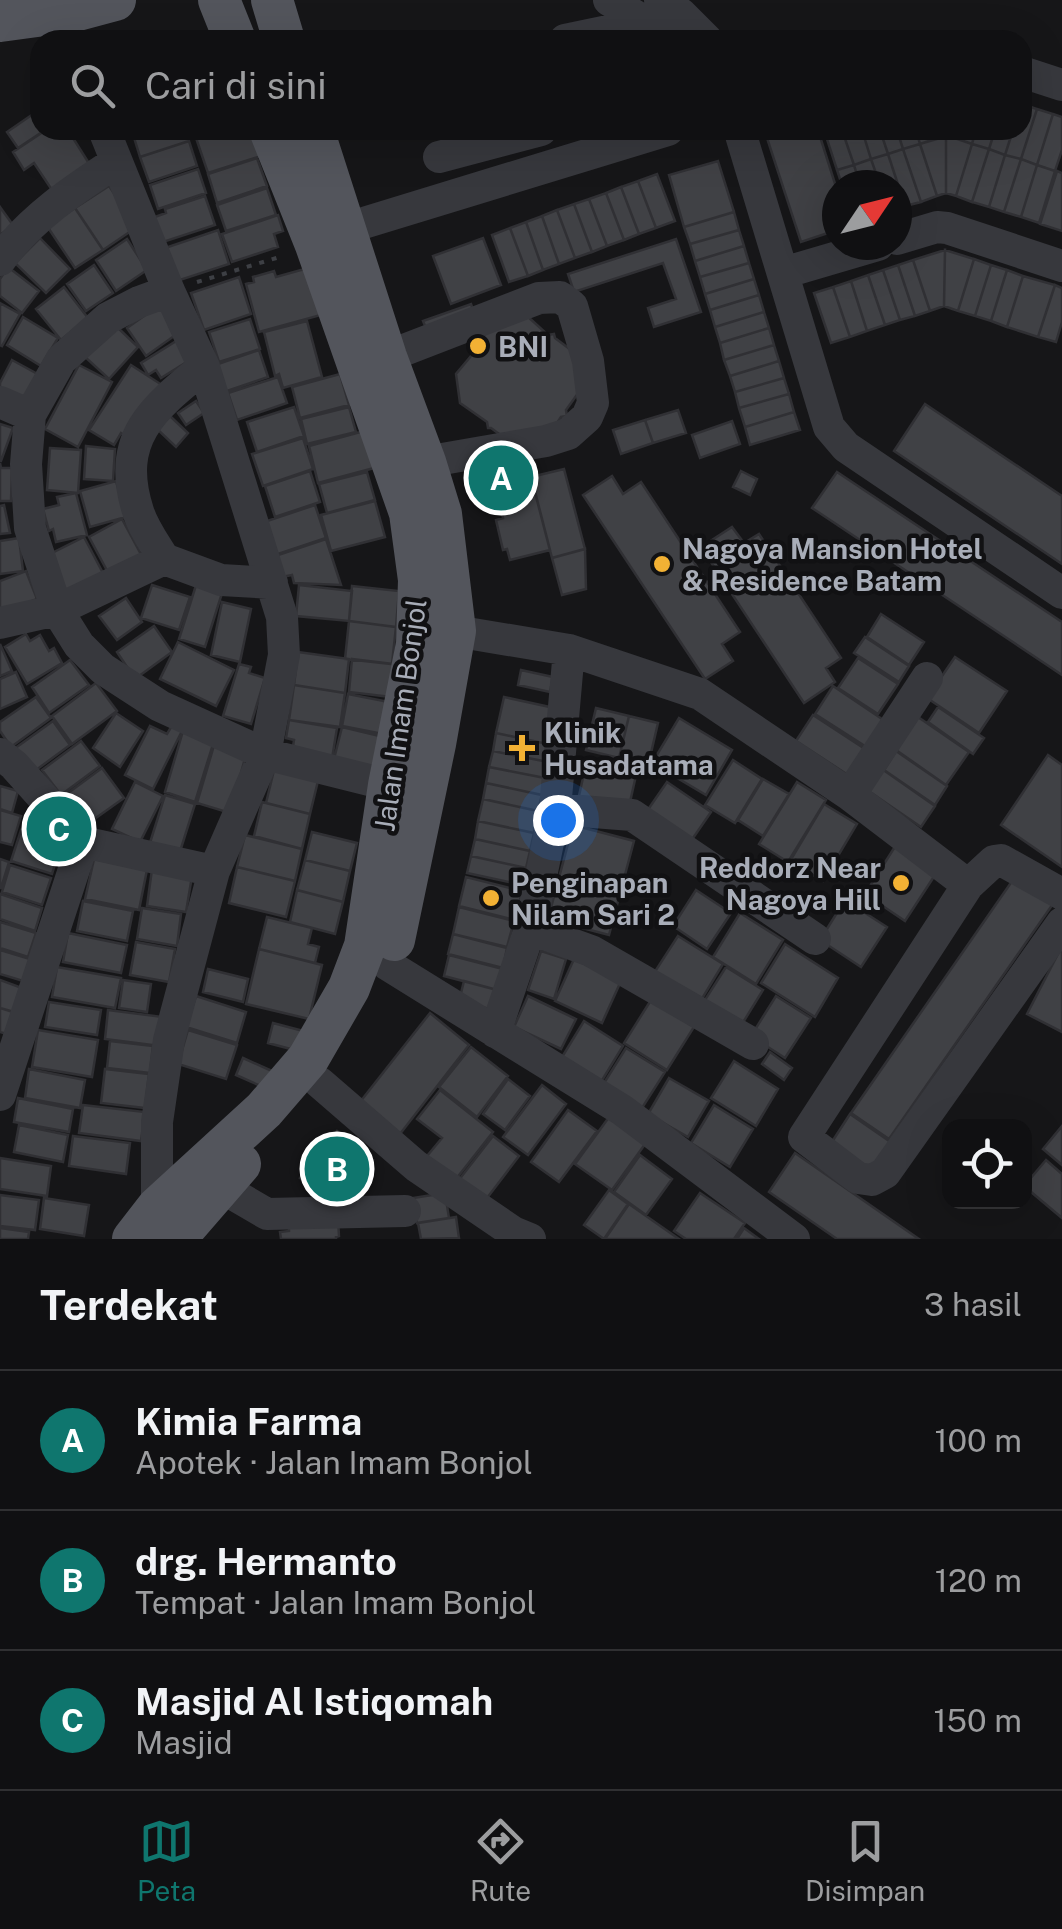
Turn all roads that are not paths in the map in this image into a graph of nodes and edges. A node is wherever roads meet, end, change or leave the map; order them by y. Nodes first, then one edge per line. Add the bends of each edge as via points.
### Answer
1 (115, 0) edge
2 (218, 0) edge
3 (272, 0) edge
4 (660, 0) edge
5 (611, 15) edge
6 (0, 21) edge
7 (230, 30) edge
8 (281, 30) edge
9 (583, 30) edge
10 (657, 30) edge
11 (697, 30) edge
12 (1032, 75) edge
13 (1062, 85) edge
14 (108, 140) edge
15 (276, 140) edge
16 (315, 140) edge
17 (468, 140) edge
18 (635, 140) edge
19 (739, 140) edge
20 (439, 144) edge
21 (116, 162) junction
22 (442, 199) junction
23 (912, 234) edge
24 (330, 237) junction
25 (0, 260) edge
26 (827, 260) edge
27 (1062, 266) edge
28 (783, 273) junction
29 (169, 291) junction
30 (386, 357) junction
31 (204, 367) junction
32 (15, 409) edge
33 (425, 462) junction
34 (164, 560) junction
35 (272, 583) junction
36 (1062, 593) edge
37 (57, 610) junction
38 (0, 624) edge
39 (456, 631) junction
40 (569, 650) junction
41 (928, 678) dead end
42 (0, 754) edge
43 (266, 754) junction
44 (389, 785) junction
45 (850, 795) junction
46 (555, 810) junction
47 (83, 842) junction
48 (214, 871) junction
49 (968, 884) junction
50 (1062, 894) edge
51 (1062, 923) edge
52 (530, 929) junction
53 (816, 940) dead end
54 (388, 965) junction
55 (495, 1032) junction
56 (754, 1044) dead end
57 (320, 1082) junction
58 (0, 1095) edge
59 (416, 1166) junction
60 (219, 1186) junction
61 (408, 1225) edge
62 (268, 1226) edge
63 (155, 1229) edge
64 (530, 1239) edge
65 (794, 1239) edge

1 - 6 main road
2 - 7 main road
3 - 8 main road
4 - 11 street
5 - 9 street
5 - 10 street
12 - 13 street
14 - 21 street
15 - 24 main road, Jalan Imam Bonjol
16 - 24 main road, Jalan Imam Bonjol
17 - 20 street
18 - 22 street
19 - 28 street
20 - 22 street
21 - 25 street via 66,194
21 - 29 street
22 - 24 street
23 - 27 street via 947,228
24 - 30 main road, Jalan Imam Bonjol
24 - 44 main road, Jalan Imam Bonjol via 410,513 420,580 416,644
26 - 28 street
28 - 36 street via 833,434
29 - 31 street
29 - 32 street via 108,318
30 - 33 main road, Jalan Imam Bonjol
30 - 33 street via 538,298 560,297 572,306 592,383 587,417 568,434 546,441
31 - 34 street via 166,397 135,442 129,472 138,514
31 - 35 street
32 - 37 street via 30,528
33 - 39 main road, Jalan Imam Bonjol via 441,514
34 - 35 street via 221,580
34 - 37 street
35 - 43 street via 284,655
37 - 38 street
37 - 43 street via 79,646 104,669 160,706
39 - 40 street
39 - 54 main road, Jalan Imam Bonjol
40 - 45 street via 700,694
40 - 46 street
41 - 45 street
42 - 47 street
43 - 44 street
43 - 48 street
44 - 63 main road, Jalan Imam Bonjol via 365,946 349,988 308,1060
45 - 49 street
46 - 52 street
46 - 53 street via 632,816
47 - 48 street
47 - 58 street
48 - 63 street via 163,1070
49 - 50 street via 1000,860
49 - 51 street via 804,1138 858,1178 885,1173
52 - 55 street
52 - 56 street via 591,951
54 - 55 street
54 - 57 main road, Jalan Imam Bonjol
55 - 65 street via 622,1110
57 - 59 street
57 - 60 main road, Jalan Imam Bonjol
59 - 61 street
59 - 64 street
60 - 62 street
60 - 63 main road, Jalan Imam Bonjol
61 - 62 street

